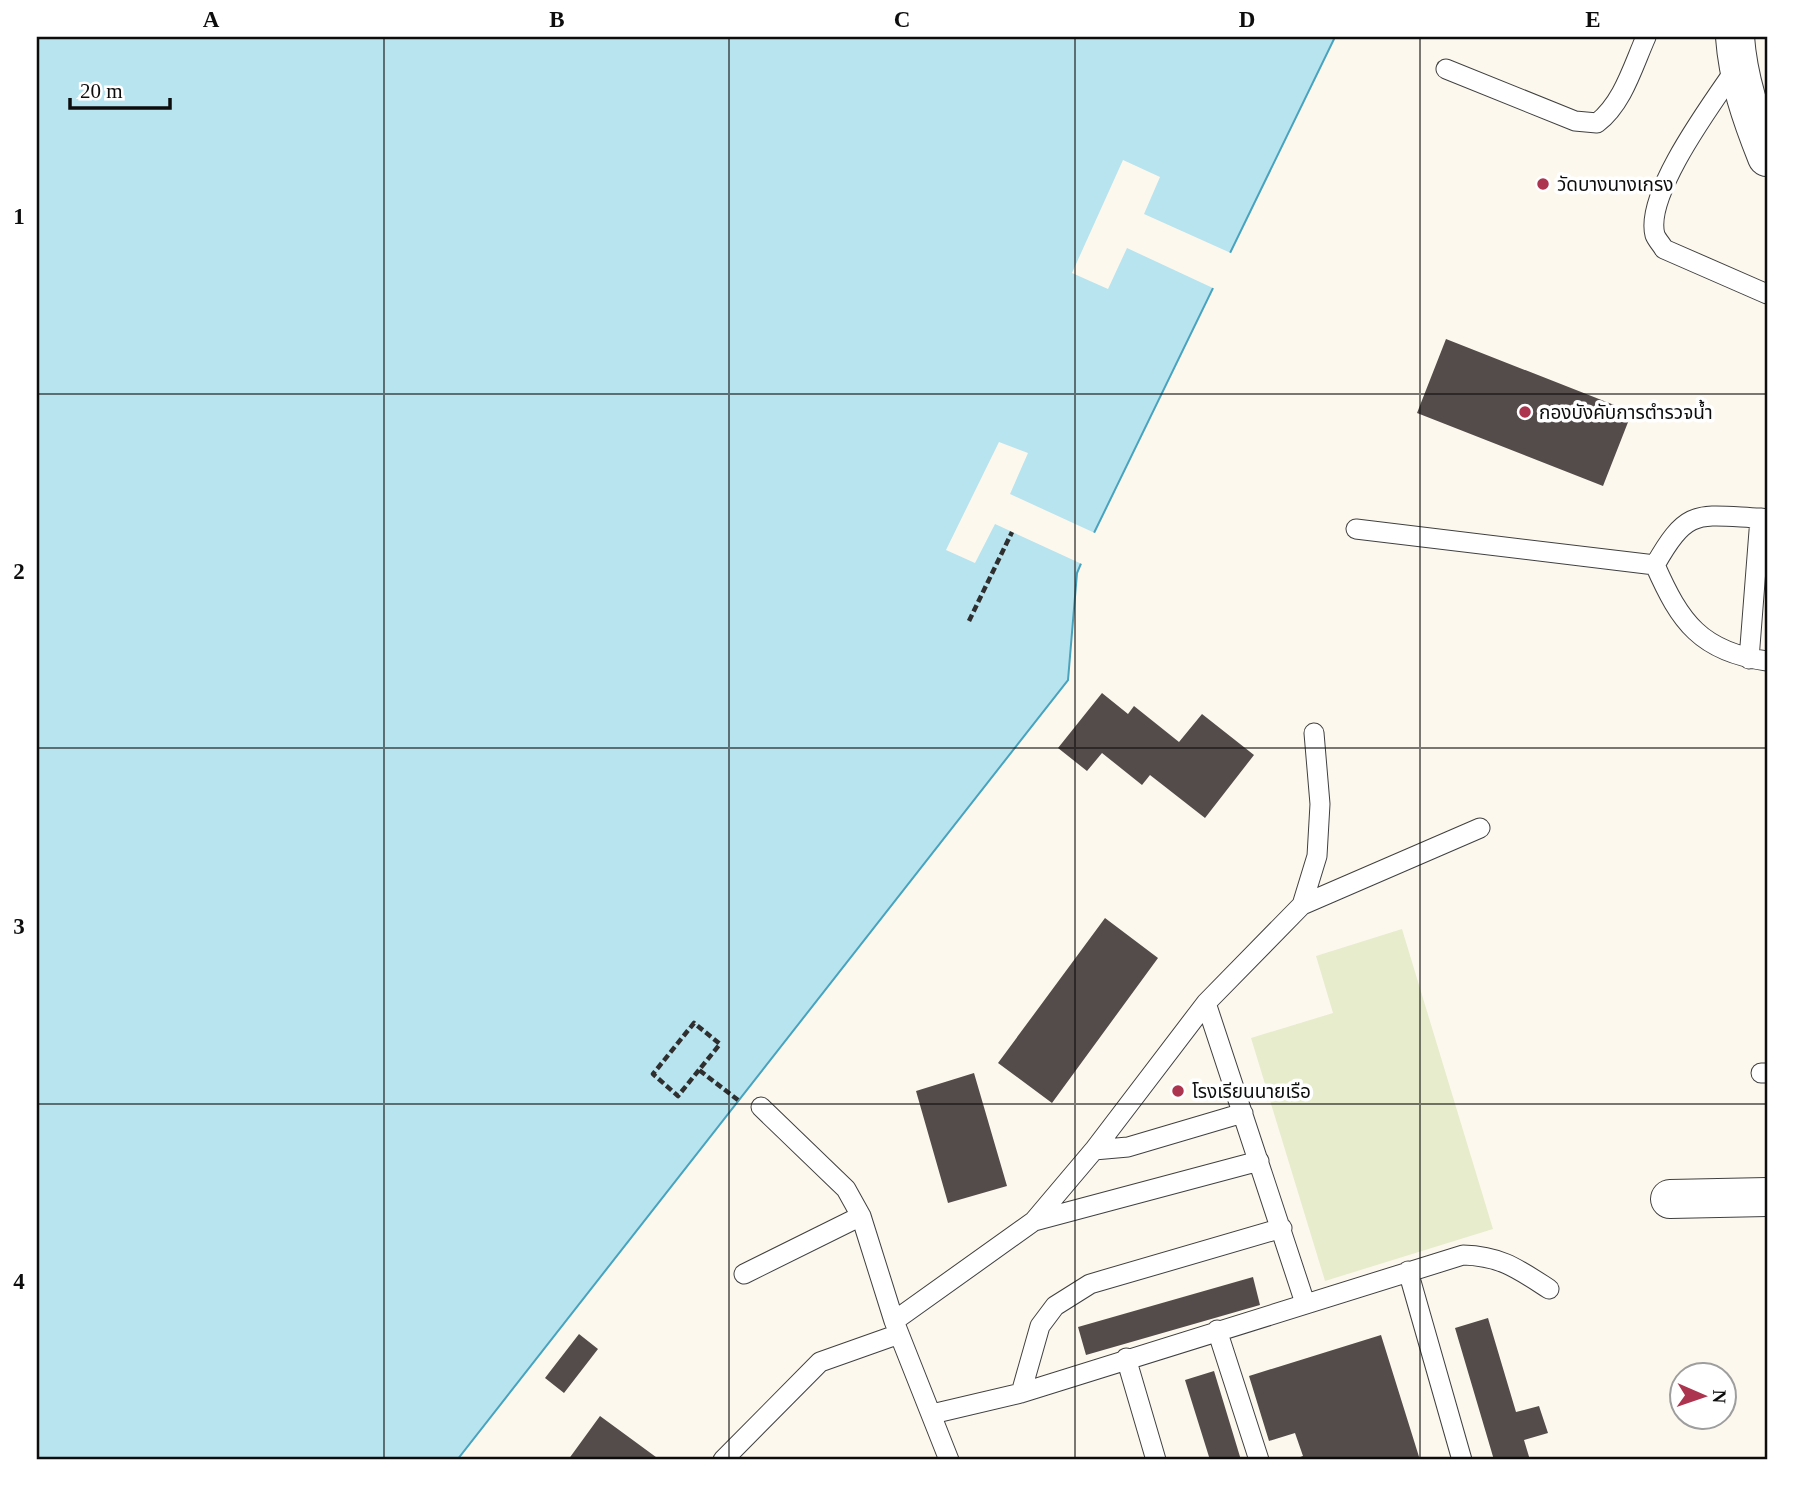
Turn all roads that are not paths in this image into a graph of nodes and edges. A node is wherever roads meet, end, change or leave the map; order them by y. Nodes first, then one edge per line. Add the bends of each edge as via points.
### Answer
1 (1646, 37) edge
2 (1736, 51) edge
3 (1446, 69) dead end
4 (1767, 157) edge
5 (1767, 294) edge
6 (1764, 518) edge
7 (1356, 528) dead end
8 (1655, 565) junction
9 (1758, 660) edge
10 (1314, 733) dead end
11 (1480, 828) dead end
12 (1302, 905) junction
13 (1206, 1003) junction
14 (761, 1107) dead end
15 (1243, 1113) junction
16 (1094, 1150) junction
17 (1259, 1161) junction
18 (1767, 1197) edge
19 (1670, 1199) dead end
20 (861, 1216) junction
21 (1034, 1221) junction
22 (1282, 1228) junction
23 (1408, 1271) junction
24 (744, 1274) dead end
25 (1549, 1289) dead end
26 (1304, 1303) junction
27 (896, 1327) junction
28 (1217, 1329) junction
29 (1126, 1359) junction
30 (1021, 1393) junction
31 (932, 1414) junction
32 (723, 1460) edge
33 (949, 1460) edge
34 (1156, 1460) edge
35 (1259, 1460) edge
36 (1462, 1460) edge

1 - 3 lane via 1622,91 1597,123 1575,121
2 - 4 street via 1751,116
2 - 5 lane via 1671,170 1657,212 1655,235 1664,249
6 - 8 lane via 1713,515 1685,522
6 - 9 lane
7 - 8 lane
8 - 9 lane via 1673,607 1699,637
10 - 12 lane via 1320,804 1317,856
11 - 12 lane
12 - 13 lane
13 - 15 lane
13 - 16 lane
14 - 20 lane via 846,1189
15 - 16 lane via 1128,1147
15 - 17 lane
16 - 21 lane
17 - 21 lane
17 - 22 lane
18 - 19 street
20 - 24 lane
20 - 27 lane
21 - 27 lane
22 - 26 lane
22 - 30 lane via 1090,1284 1055,1306 1040,1326
23 - 25 lane via 1463,1255 1487,1256 1510,1264
23 - 26 lane
23 - 36 lane
26 - 28 lane
27 - 31 lane
27 - 32 lane via 820,1363
28 - 29 lane
28 - 35 lane
29 - 30 lane
29 - 34 lane
30 - 31 lane
31 - 33 lane

